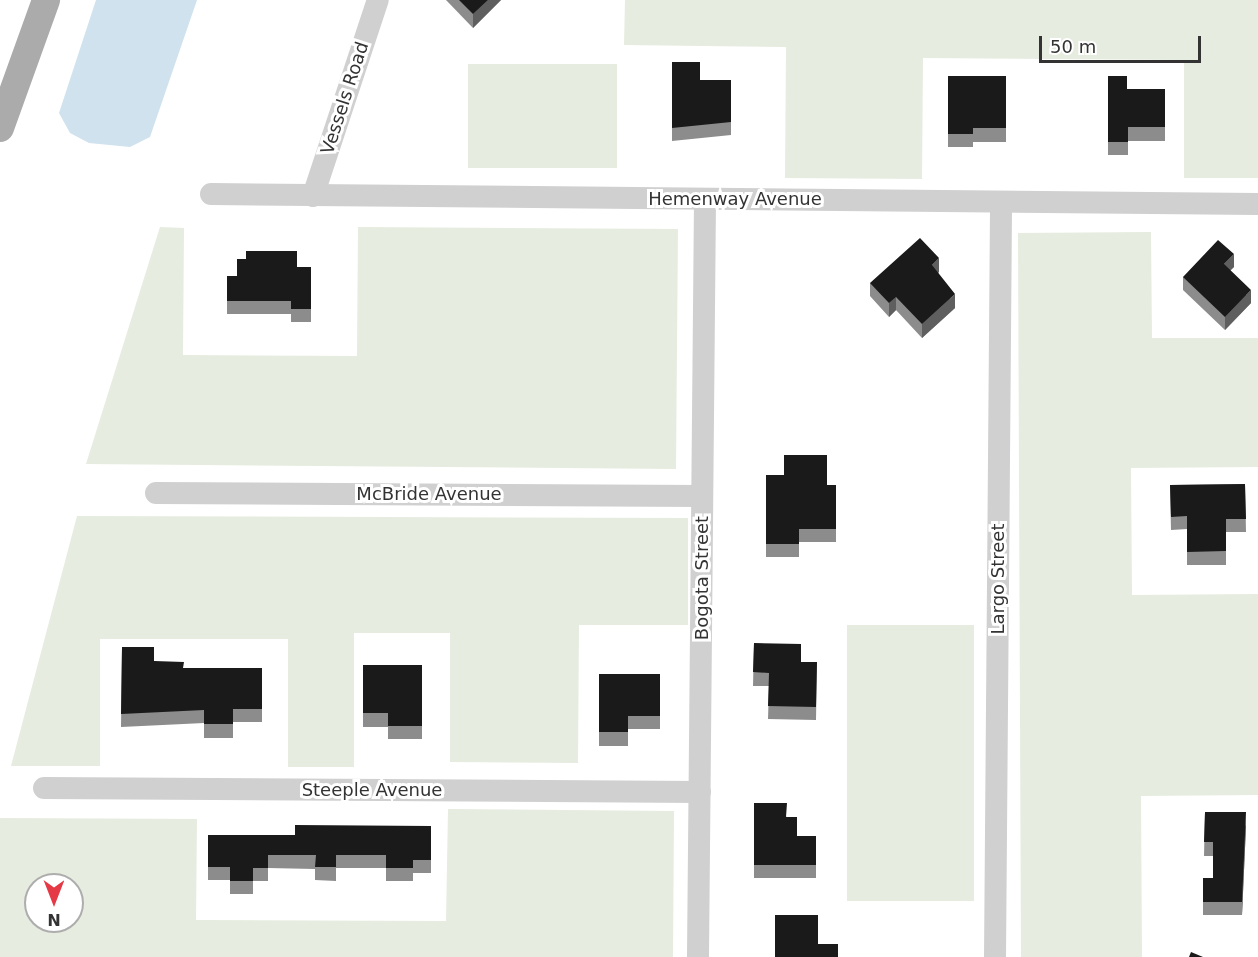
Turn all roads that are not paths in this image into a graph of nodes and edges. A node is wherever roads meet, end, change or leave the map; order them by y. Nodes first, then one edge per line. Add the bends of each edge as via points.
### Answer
1 (46, 0) edge
2 (378, 0) edge
3 (0, 128) edge
4 (211, 194) dead end
5 (313, 196) junction
6 (705, 199) junction
7 (1001, 202) junction
8 (1258, 204) edge
9 (156, 493) dead end
10 (702, 496) junction
11 (44, 788) dead end
12 (700, 792) junction
13 (699, 957) edge
14 (995, 957) edge

1 - 3 main road
2 - 5 street, Vessels Road
4 - 5 street, Hemenway Avenue
5 - 6 street, Hemenway Avenue
6 - 7 street, Hemenway Avenue
6 - 10 street, Bogota Street
7 - 8 street, Hemenway Avenue
7 - 14 street, Largo Street
9 - 10 street, McBride Avenue
10 - 12 street, Bogota Street
11 - 12 street, Steeple Avenue
12 - 13 street, Bogota Street

